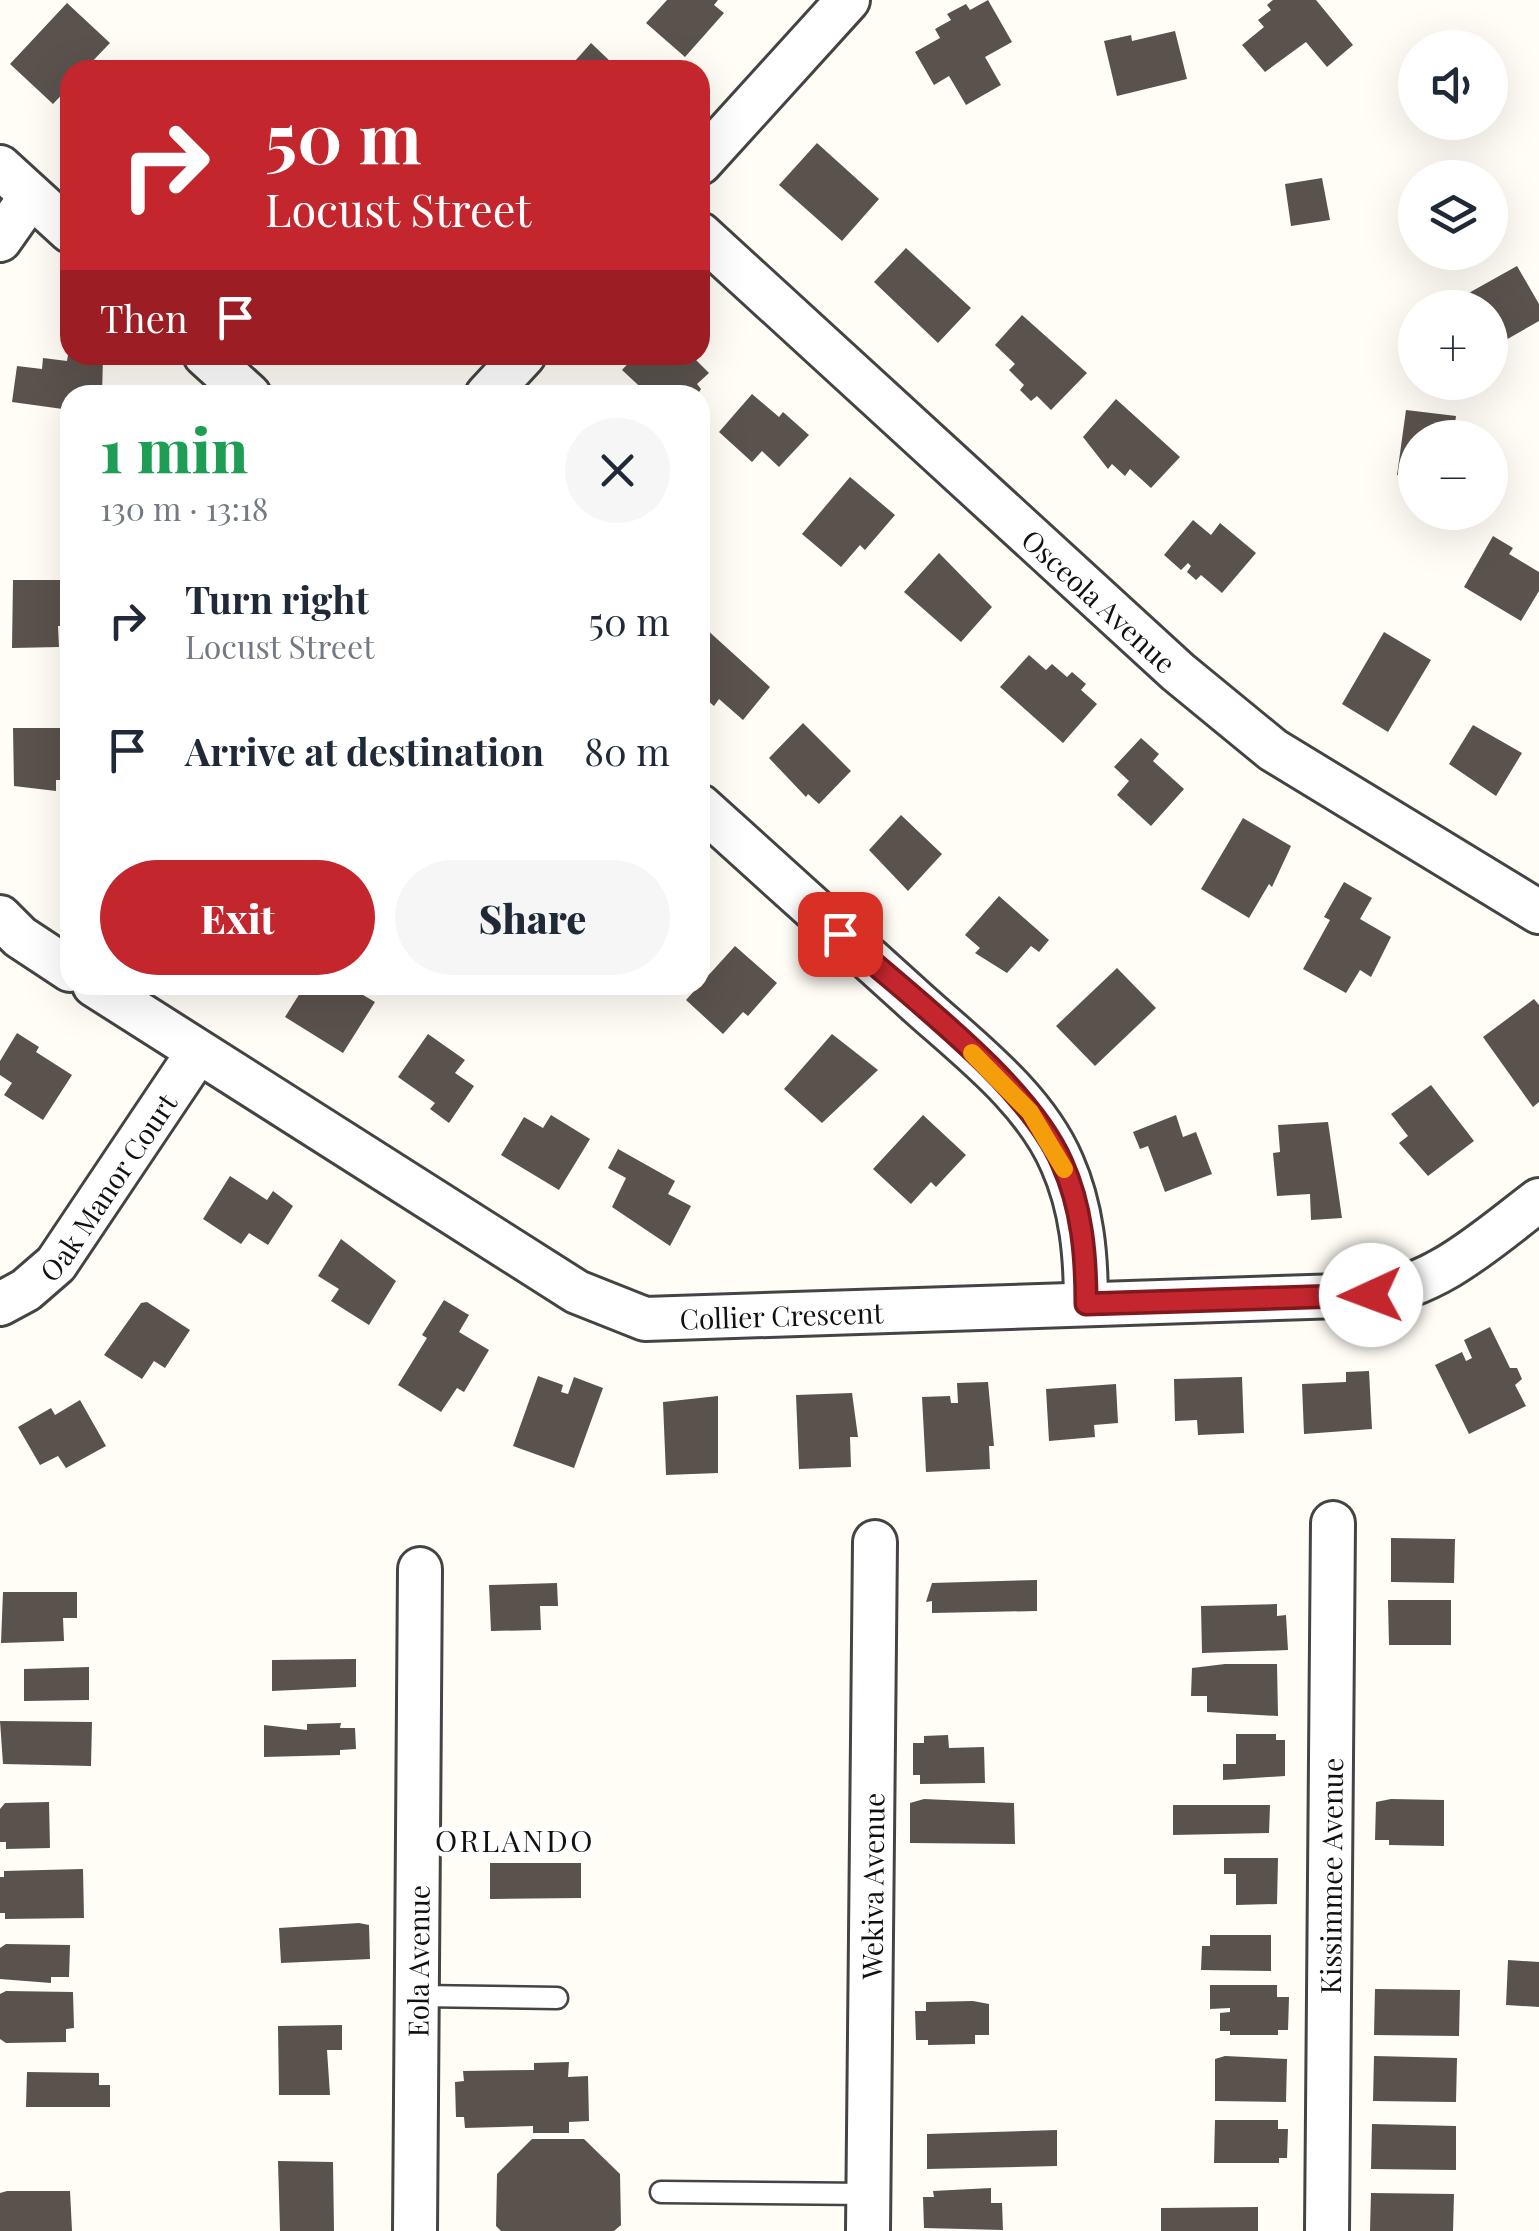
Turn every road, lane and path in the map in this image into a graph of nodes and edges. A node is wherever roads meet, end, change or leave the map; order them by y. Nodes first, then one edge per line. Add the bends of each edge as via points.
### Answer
1 (848, 0) edge
2 (710, 152) edge
3 (0, 167) edge
4 (31, 196) junction
5 (60, 222) edge
6 (0, 240) edge
7 (710, 243) edge
8 (216, 365) edge
9 (515, 365) edge
10 (237, 385) edge
11 (496, 385) edge
12 (710, 815) edge
13 (1539, 912) edge
14 (0, 917) edge
15 (60, 963) edge
16 (110, 995) edge
17 (198, 1052) junction
18 (1539, 1200) edge
19 (0, 1304) edge
20 (1086, 1304) junction
21 (1333, 1524) dead end
22 (875, 1542) dead end
23 (420, 1570) dead end
24 (418, 1996) junction
25 (557, 1998) dead end
26 (661, 2192) dead end
27 (868, 2212) edge
28 (415, 2231) edge
29 (1327, 2231) edge

1 - 2 street
3 - 4 street
4 - 5 street
4 - 6 street
7 - 13 street, Osceola Avenue via 1178,672 1273,750
8 - 10 street
9 - 11 street
12 - 20 street via 1030,1112 1062,1160 1078,1210
14 - 15 street
16 - 17 street, Collier Crescent
17 - 19 street, Oak Manor Court via 56,1264
17 - 20 street, Collier Crescent via 576,1292 645,1319
18 - 20 street, Collier Crescent via 1440,1275 1400,1291
21 - 29 street, Kissimmee Avenue
22 - 27 street, Wekiva Avenue
23 - 24 street, Eola Avenue
24 - 25 lane
24 - 28 street, Eola Avenue
26 - 27 lane

